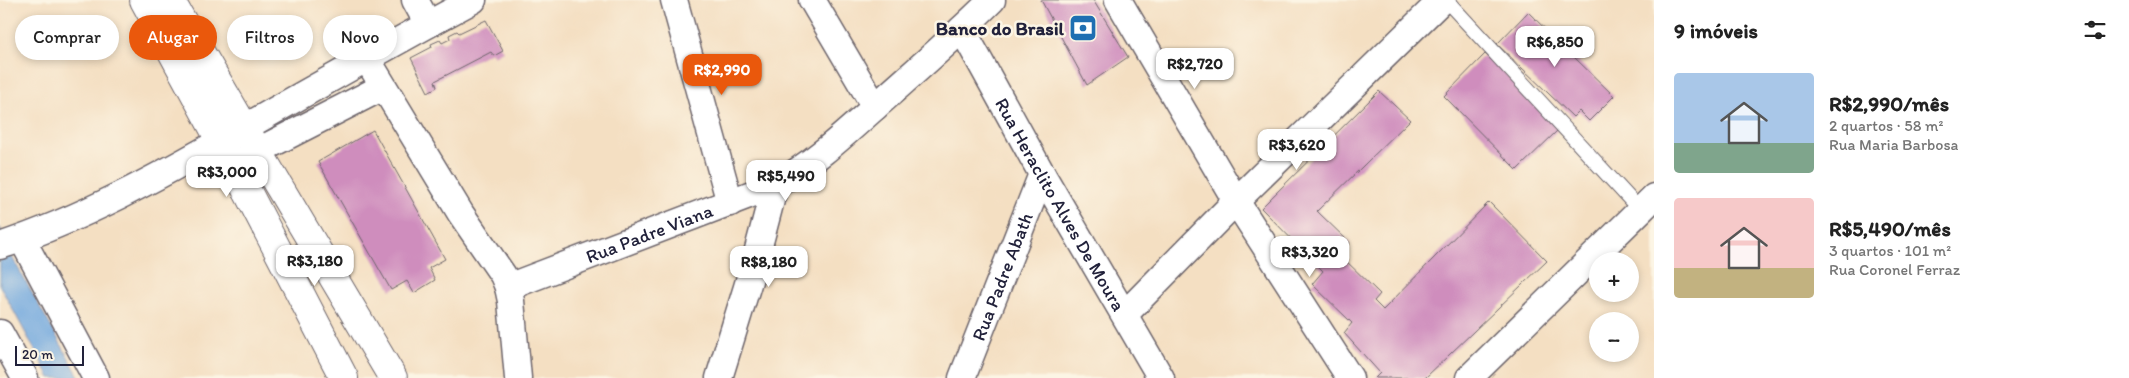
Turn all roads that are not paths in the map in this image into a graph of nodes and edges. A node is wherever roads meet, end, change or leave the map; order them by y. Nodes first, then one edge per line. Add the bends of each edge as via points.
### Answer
1 (144, 0) edge
2 (170, 0) edge
3 (415, 0) edge
4 (674, 0) edge
5 (812, 0) edge
6 (992, 0) edge
7 (1118, 0) edge
8 (1442, 0) edge
9 (1446, 0) edge
10 (457, 4) edge
11 (428, 24) junction
12 (962, 29) junction
13 (397, 42) edge
14 (365, 60) edge
15 (368, 60) edge
16 (383, 87) junction
17 (875, 107) junction
18 (244, 128) junction
19 (220, 141) junction
20 (258, 152) junction
21 (234, 166) junction
22 (1042, 174) junction
23 (776, 185) junction
24 (1236, 201) junction
25 (730, 203) junction
26 (1647, 203) edge
27 (12, 242) edge
28 (508, 287) junction
29 (342, 294) junction
30 (1125, 314) junction
31 (310, 315) junction
32 (0, 333) edge
33 (25, 378) edge
34 (96, 378) edge
35 (344, 378) edge
36 (393, 378) edge
37 (518, 378) edge
38 (719, 378) edge
39 (962, 378) edge
40 (1161, 378) edge
41 (1350, 378) edge
42 (1468, 378) edge

1 - 19 street
2 - 18 street
3 - 11 street
4 - 25 street
5 - 17 street
6 - 12 street, Rua Padre Viana
7 - 24 street
8 - 24 street
9 - 26 lane
10 - 11 street
11 - 13 street
12 - 17 street, Rua Padre Viana
12 - 22 street, Rua Heraclito Alves De Moura
14 - 18 street
15 - 16 street
16 - 20 street
16 - 28 street
17 - 23 street, Rua Padre Viana via 819,157
18 - 19 street
18 - 20 street
19 - 21 street
19 - 27 street via 104,203
20 - 21 street
20 - 29 street
21 - 31 street
22 - 30 street, Rua Heraclito Alves De Moura
22 - 39 street, Rua Padre Abath
23 - 25 street, Rua Padre Viana
23 - 38 street
24 - 30 street
24 - 41 street
25 - 28 street, Rua Padre Viana
26 - 42 street
27 - 34 street
28 - 37 street
29 - 31 street
29 - 36 street
30 - 40 street, Rua Heraclito Alves De Moura
31 - 35 street
32 - 33 street

